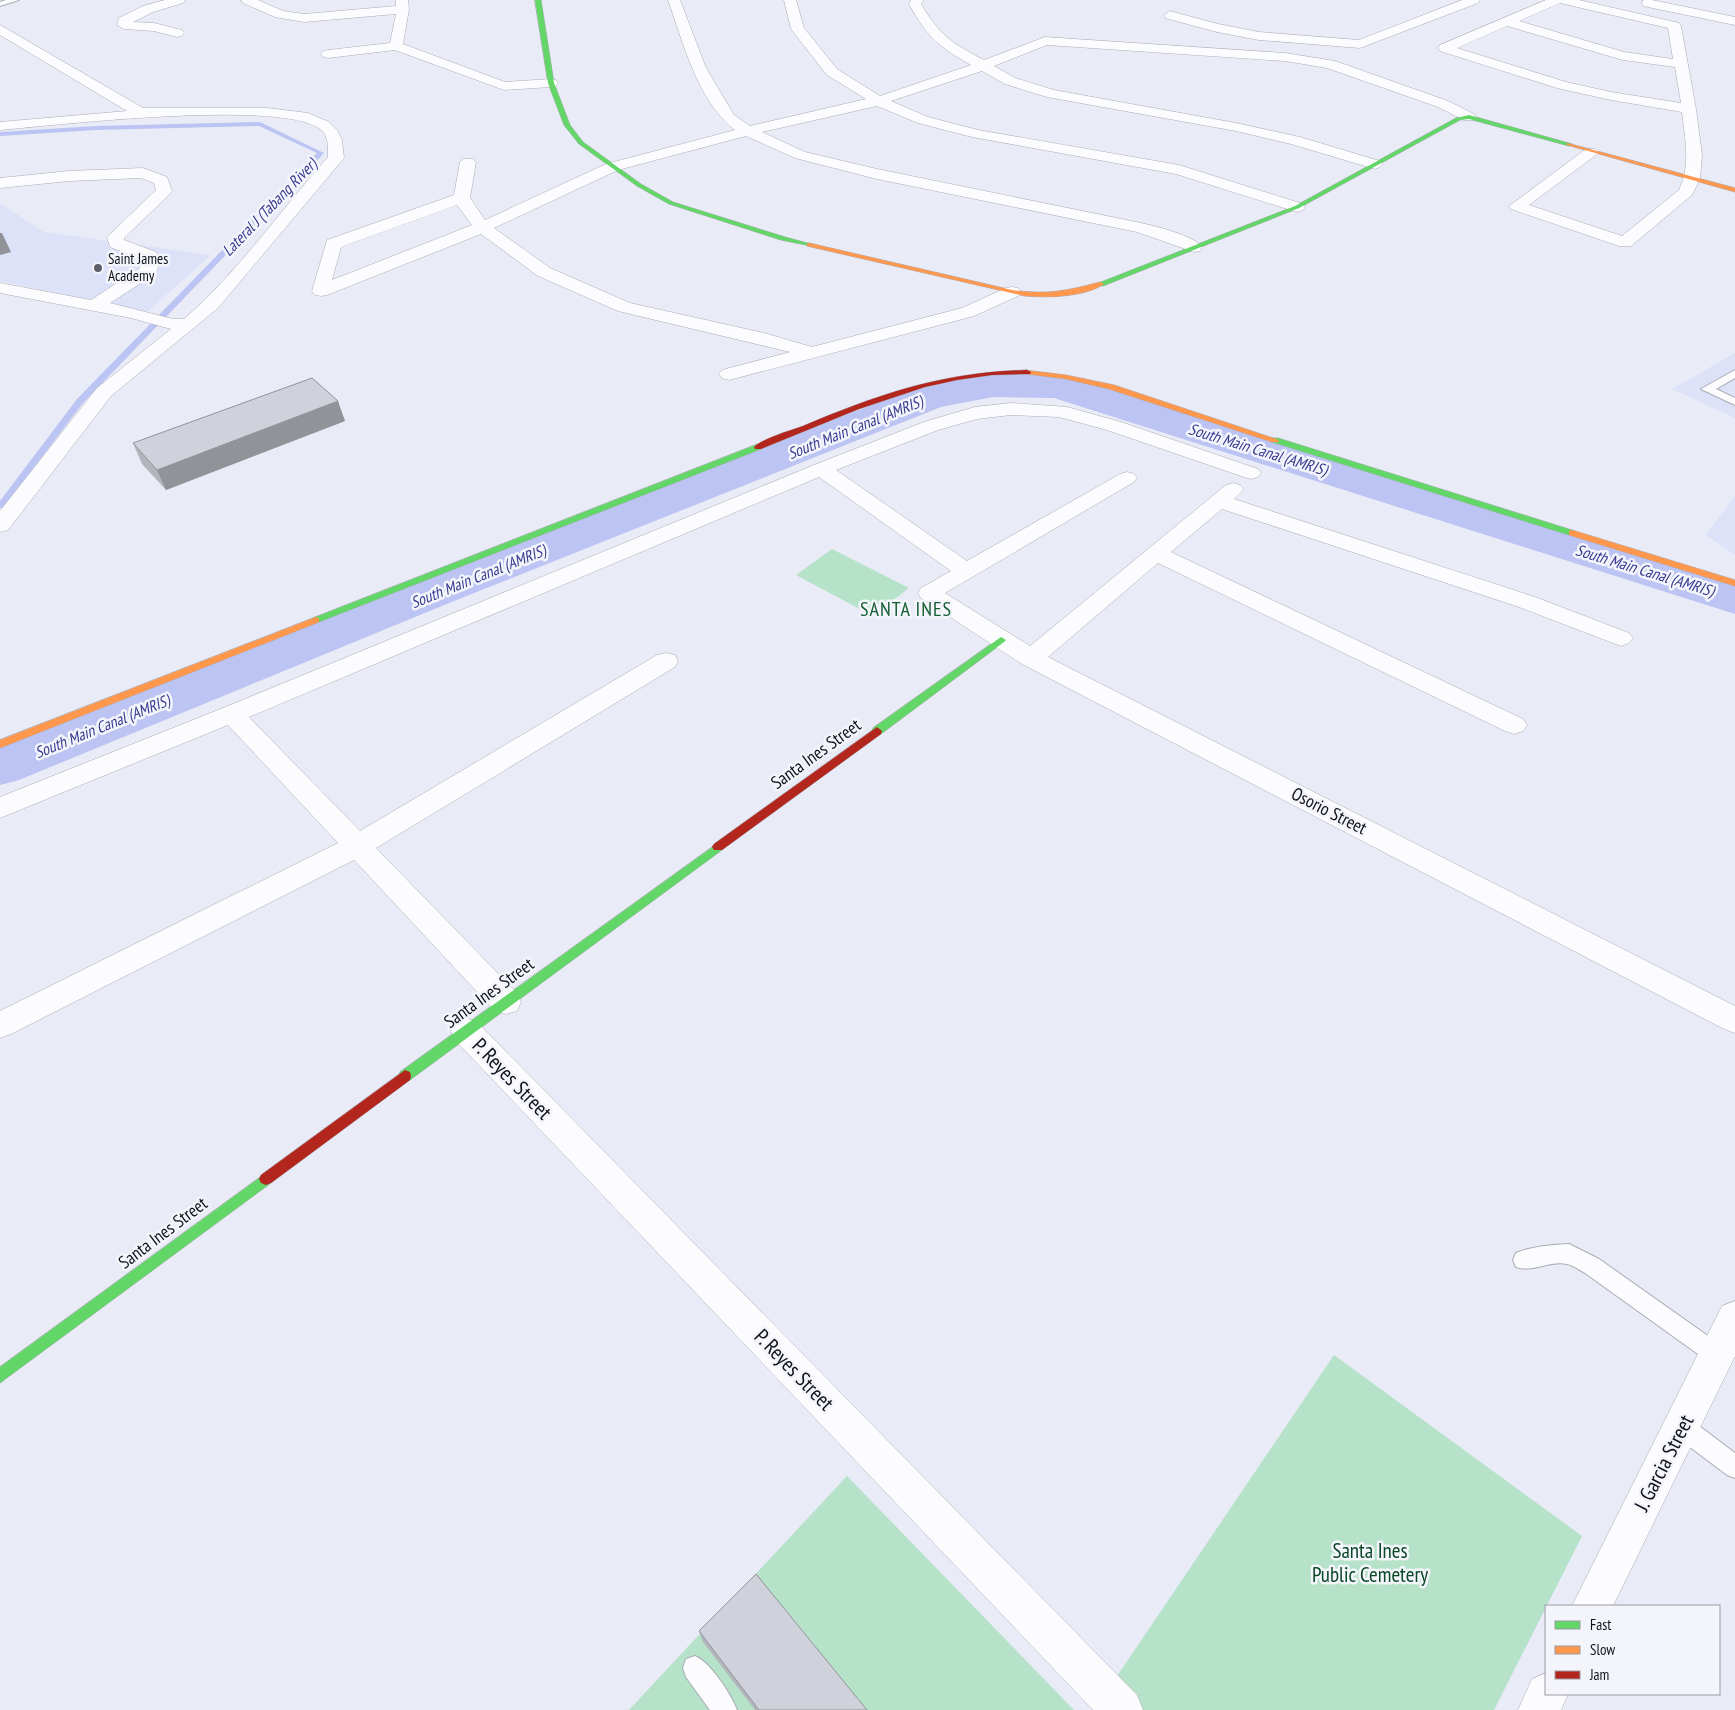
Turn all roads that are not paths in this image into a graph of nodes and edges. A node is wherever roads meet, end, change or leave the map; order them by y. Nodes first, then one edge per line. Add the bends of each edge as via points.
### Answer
1 (15, 0) edge
2 (179, 0) edge
3 (246, 0) edge
4 (538, 0) edge
5 (674, 0) edge
6 (790, 0) edge
7 (918, 0) edge
8 (1474, 0) edge
9 (1557, 0) edge
10 (1563, 0) edge
11 (1634, 0) edge
12 (0, 4) edge
13 (402, 4) edge
14 (1170, 15) dead end
15 (1735, 21) edge
16 (1508, 22) junction
17 (0, 29) edge
18 (177, 33) dead end
19 (396, 46) junction
20 (328, 54) dead end
21 (1330, 64) junction
22 (1680, 64) junction
23 (982, 66) junction
24 (1310, 78) dead end
25 (551, 83) junction
26 (504, 86) junction
27 (490, 94) dead end
28 (878, 101) junction
29 (1689, 109) junction
30 (146, 113) junction
31 (1469, 118) junction
32 (0, 126) edge
33 (747, 130) junction
34 (1591, 152) junction
35 (468, 162) dead end
36 (1375, 164) junction
37 (612, 167) junction
38 (1692, 179) junction
39 (0, 183) edge
40 (1735, 190) edge
41 (462, 198) junction
42 (1297, 207) junction
43 (482, 228) junction
44 (1194, 247) junction
45 (0, 288) edge
46 (1012, 292) junction
47 (95, 305) junction
48 (180, 324) junction
49 (810, 352) junction
50 (1735, 373) edge
51 (729, 374) dead end
52 (1735, 402) edge
53 (821, 469) junction
54 (1126, 478) dead end
55 (1219, 501) junction
56 (0, 525) edge
57 (1156, 554) junction
58 (966, 571) junction
59 (1735, 583) edge
60 (1621, 638) dead end
61 (1000, 640) junction
62 (1031, 658) junction
63 (666, 661) dead end
64 (232, 714) junction
65 (1514, 725) dead end
66 (0, 744) edge
67 (0, 808) edge
68 (357, 846) junction
69 (506, 1002) junction
70 (1735, 1020) edge
71 (0, 1025) edge
72 (466, 1031) junction
73 (1523, 1260) dead end
74 (1735, 1318) edge
75 (1717, 1355) junction
76 (0, 1376) edge
77 (1682, 1427) junction
78 (1735, 1467) edge
79 (1593, 1605) edge
80 (695, 1668) dead end
81 (1546, 1695) edge
82 (725, 1710) edge
83 (1122, 1710) edge
84 (1539, 1710) edge

1 - 12 lane
2 - 18 street via 148,9 124,21 124,25
3 - 13 street via 280,14 304,18
4 - 25 street
5 - 33 street via 699,68 719,104 729,118
6 - 28 street via 798,29 832,72
7 - 23 street via 916,4 926,23 946,45
8 - 14 street via 1360,44 1260,36
9 - 16 street
10 - 22 street via 1674,26
11 - 15 street
13 - 19 street
16 - 22 street via 1623,56
16 - 29 street via 1445,48 1562,85
17 - 30 street via 139,112
19 - 20 street
19 - 26 street
21 - 23 street via 1285,57 1045,41
21 - 24 street
21 - 31 street via 1443,104
22 - 29 street
23 - 28 street
23 - 36 street via 1010,81 1052,94 1236,127 1295,140
25 - 26 street
25 - 37 street via 567,125 581,143
26 - 27 street
28 - 33 street
28 - 42 street via 923,120 977,134 1179,170
29 - 38 street via 1694,154
30 - 32 street
30 - 48 street via 295,114 323,123 336,139 336,158 246,266 212,304
31 - 34 street
31 - 36 street via 1450,123
33 - 37 street
33 - 44 street via 800,155 1141,228
34 - 38 street
34 - 38 street via 1517,206 1625,242 1686,192
35 - 41 street
36 - 42 street
37 - 43 street
37 - 46 street via 671,203 714,218 783,239
38 - 40 street
39 - 47 street via 143,173 161,180 164,192 115,237 116,244 150,256 149,270
41 - 43 street
41 - 43 street via 327,242 321,291
42 - 44 street
43 - 49 street via 544,272 624,307
44 - 46 street via 1063,296 1042,297
45 - 47 street
46 - 49 street via 968,312
47 - 48 street
48 - 56 street via 104,392
49 - 51 street
50 - 52 lane via 1707,389
53 - 55 street via 931,426 974,413 1011,409 1060,411 1251,473
53 - 58 street
53 - 64 street
54 - 58 street
55 - 57 street
55 - 60 street via 1527,602
57 - 62 street
57 - 65 street
58 - 61 street, Osorio Street via 928,593
59 - 66 street via 1111,387 1065,376 1020,372 966,375 862,406
61 - 62 street, Osorio Street
61 - 69 street, Santa Ines Street
62 - 70 street, Osorio Street
63 - 68 street
64 - 67 street
64 - 68 street
68 - 69 street
68 - 71 street
69 - 72 street, Santa Ines Street
72 - 76 street, Santa Ines Street
72 - 83 street, P. Reyes Street
73 - 75 lane via 1569,1254
74 - 75 street, J. Garcia Street
75 - 77 street, J. Garcia Street
77 - 78 lane
77 - 79 street, J. Garcia Street
80 - 82 lane
81 - 84 street

